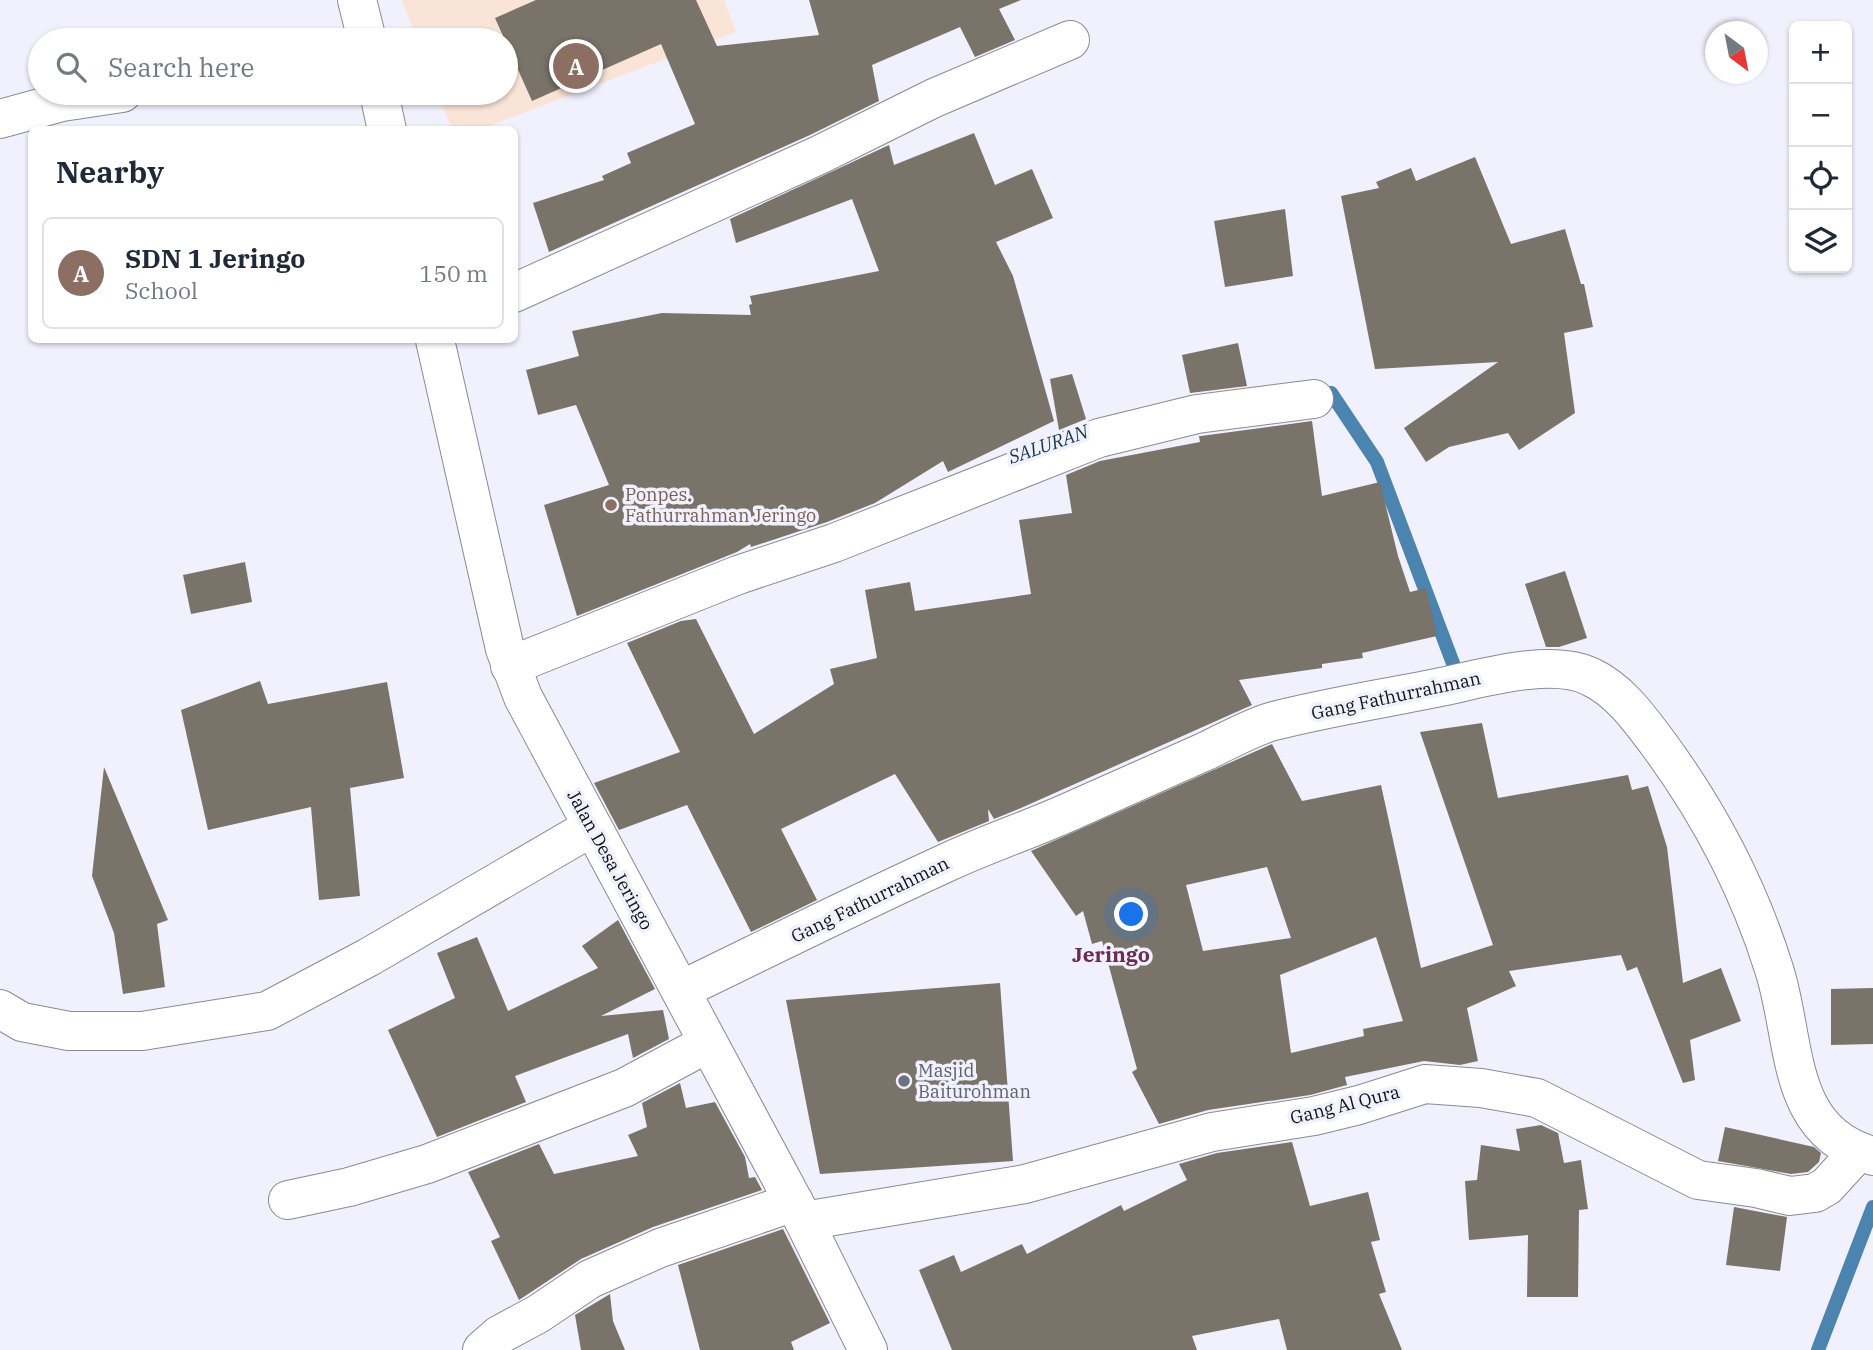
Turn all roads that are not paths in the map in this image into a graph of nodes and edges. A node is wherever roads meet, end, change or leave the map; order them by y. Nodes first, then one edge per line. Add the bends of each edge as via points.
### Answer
1 (1070, 40) dead end
2 (51, 105) edge
3 (382, 105) edge
4 (0, 119) edge
5 (386, 126) edge
6 (518, 291) edge
7 (436, 343) edge
8 (1314, 398) dead end
9 (510, 666) junction
10 (592, 827) junction
11 (681, 990) junction
12 (0, 1009) edge
13 (708, 1043) junction
14 (1866, 1154) edge
15 (288, 1200) dead end
16 (799, 1212) junction
17 (482, 1350) edge
18 (868, 1350) edge

1 - 6 street via 934,98
2 - 4 street
3 - 5 street
7 - 9 street, Jalan Desa Jeringo
8 - 9 street via 1197,414 1099,438
9 - 10 street, Jalan Desa Jeringo
10 - 11 street, Jalan Desa Jeringo
10 - 12 street via 267,1011 142,1031 69,1031 22,1022
11 - 13 street, Jalan Desa Jeringo
11 - 14 street, Gang Fathurrahman via 946,863 1267,723 1476,679 1543,668 1568,669 1594,678 1627,705 1684,778 1743,885 1763,936 1802,1094 1830,1135
13 - 15 street via 624,1088 427,1164
13 - 16 street, Jalan Desa Jeringo
14 - 16 street, Gang Al Qura via 1815,1193 1790,1196 1698,1180 1537,1098 1425,1084 1314,1116 1212,1132 1025,1184
16 - 17 street, Gang Al Qura via 660,1248 590,1279
16 - 18 street, Jalan Desa Jeringo

